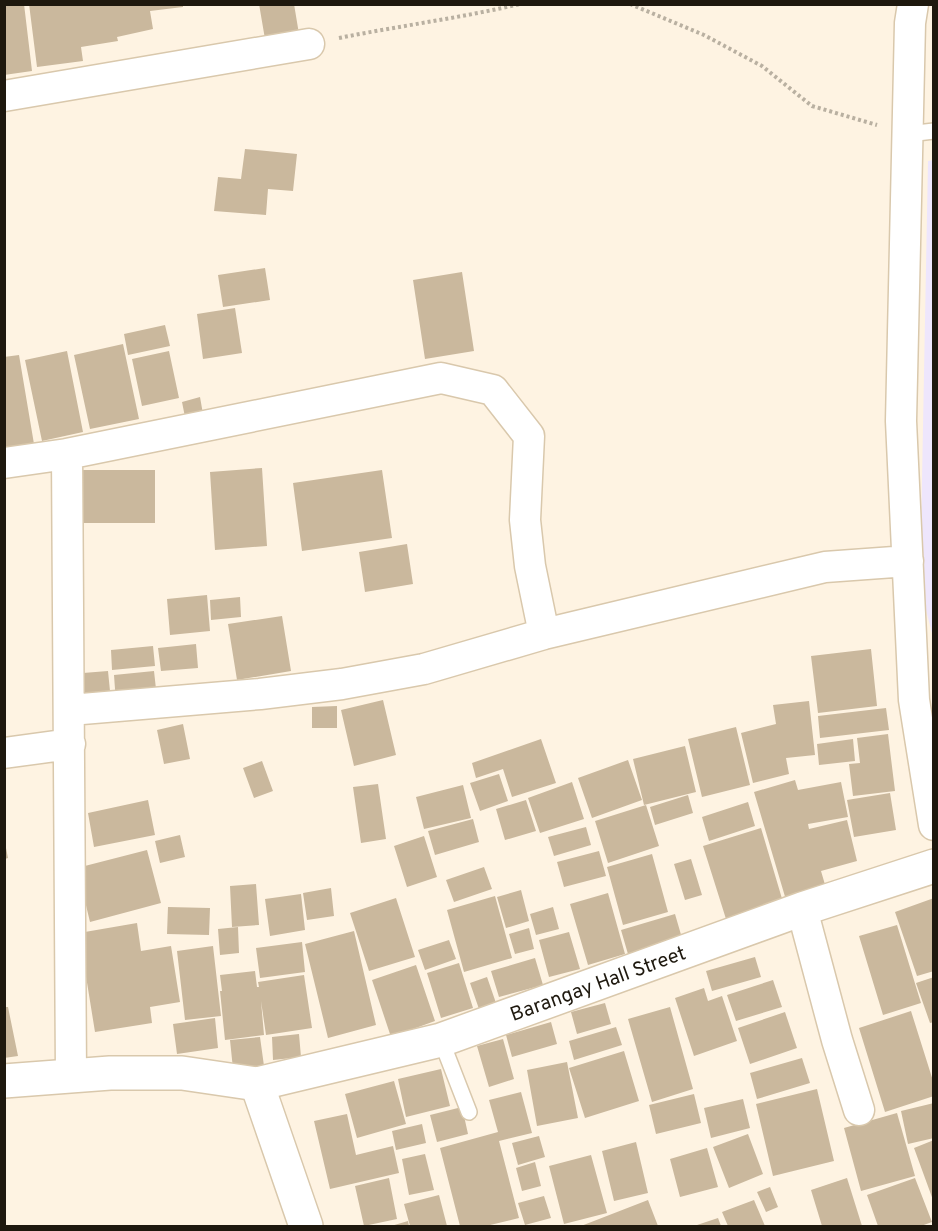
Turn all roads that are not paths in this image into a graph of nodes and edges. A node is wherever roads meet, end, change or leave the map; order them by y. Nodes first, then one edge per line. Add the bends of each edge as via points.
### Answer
1 (913, 4) edge
2 (309, 44) road end
3 (4, 96) edge
4 (921, 132) edge
5 (67, 454) junction
6 (4, 463) edge
7 (908, 561) junction
8 (544, 633) junction
9 (70, 710) junction
10 (70, 744) junction
11 (4, 753) edge
12 (933, 825) edge
13 (933, 866) edge
14 (802, 909) junction
15 (441, 1040) junction
16 (71, 1075) junction
17 (4, 1081) edge
18 (257, 1084) junction
19 (859, 1110) dead end
20 (469, 1112) dead end
21 (306, 1227) edge

1 - 4 street via 910,22
2 - 3 street
4 - 7 street via 901,422
5 - 6 street
5 - 8 street via 441,378 493,390 529,436 525,520
5 - 9 street
7 - 8 street via 825,567
7 - 12 street via 914,700
8 - 9 street via 424,669 342,684
9 - 10 street
10 - 11 street
10 - 16 street
13 - 14 main road, Barangay Hall Street
14 - 15 main road, Barangay Hall Street
14 - 19 street
15 - 18 main road, Barangay Hall Street
15 - 20 lane
16 - 17 main road
16 - 18 main road via 182,1073
18 - 21 main road

